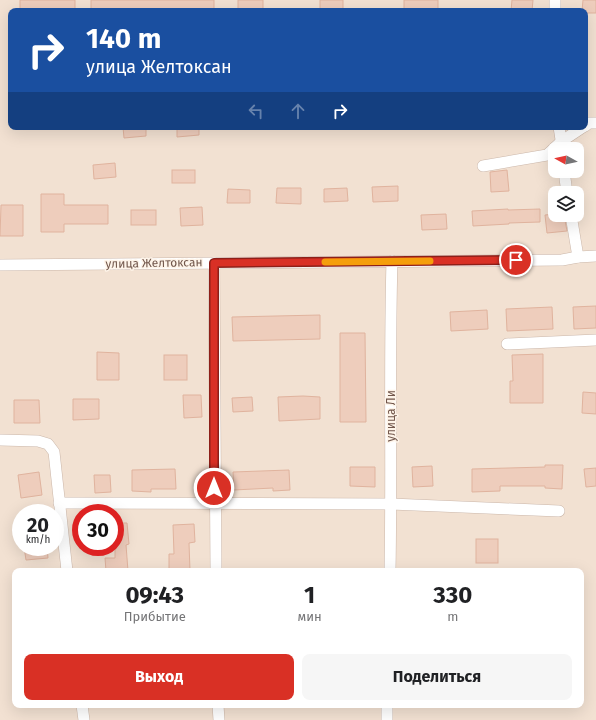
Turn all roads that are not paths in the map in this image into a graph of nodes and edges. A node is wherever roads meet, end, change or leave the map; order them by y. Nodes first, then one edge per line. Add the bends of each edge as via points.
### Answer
1 (560, 130) edge
2 (579, 130) edge
3 (562, 142) edge
4 (565, 142) edge
5 (548, 154) edge
6 (483, 166) dead end
7 (572, 222) edge
8 (596, 256) edge
9 (578, 257) junction
10 (392, 261) junction
11 (214, 263) junction
12 (0, 265) edge
13 (596, 340) edge
14 (507, 344) dead end
15 (0, 440) edge
16 (59, 503) junction
17 (214, 503) junction
18 (391, 504) junction
19 (559, 511) dead end
20 (67, 568) edge
21 (216, 568) edge
22 (390, 568) edge
23 (82, 708) edge
24 (218, 708) edge
25 (387, 708) edge
26 (84, 720) edge
27 (219, 720) edge
28 (387, 720) edge

1 - 3 street
2 - 4 street
5 - 6 street
7 - 9 street
8 - 9 street, улица Желтоксан
9 - 10 street, улица Желтоксан via 562,260
10 - 11 street, улица Желтоксан
10 - 18 street, улица Ли
11 - 12 street, улица Желтоксан
11 - 17 street
13 - 14 street
15 - 16 street via 38,441 48,444 54,452
16 - 17 street
16 - 20 street
17 - 18 street
17 - 21 street
18 - 19 street
18 - 22 street, улица Ли
23 - 26 street
24 - 27 street
25 - 28 street

